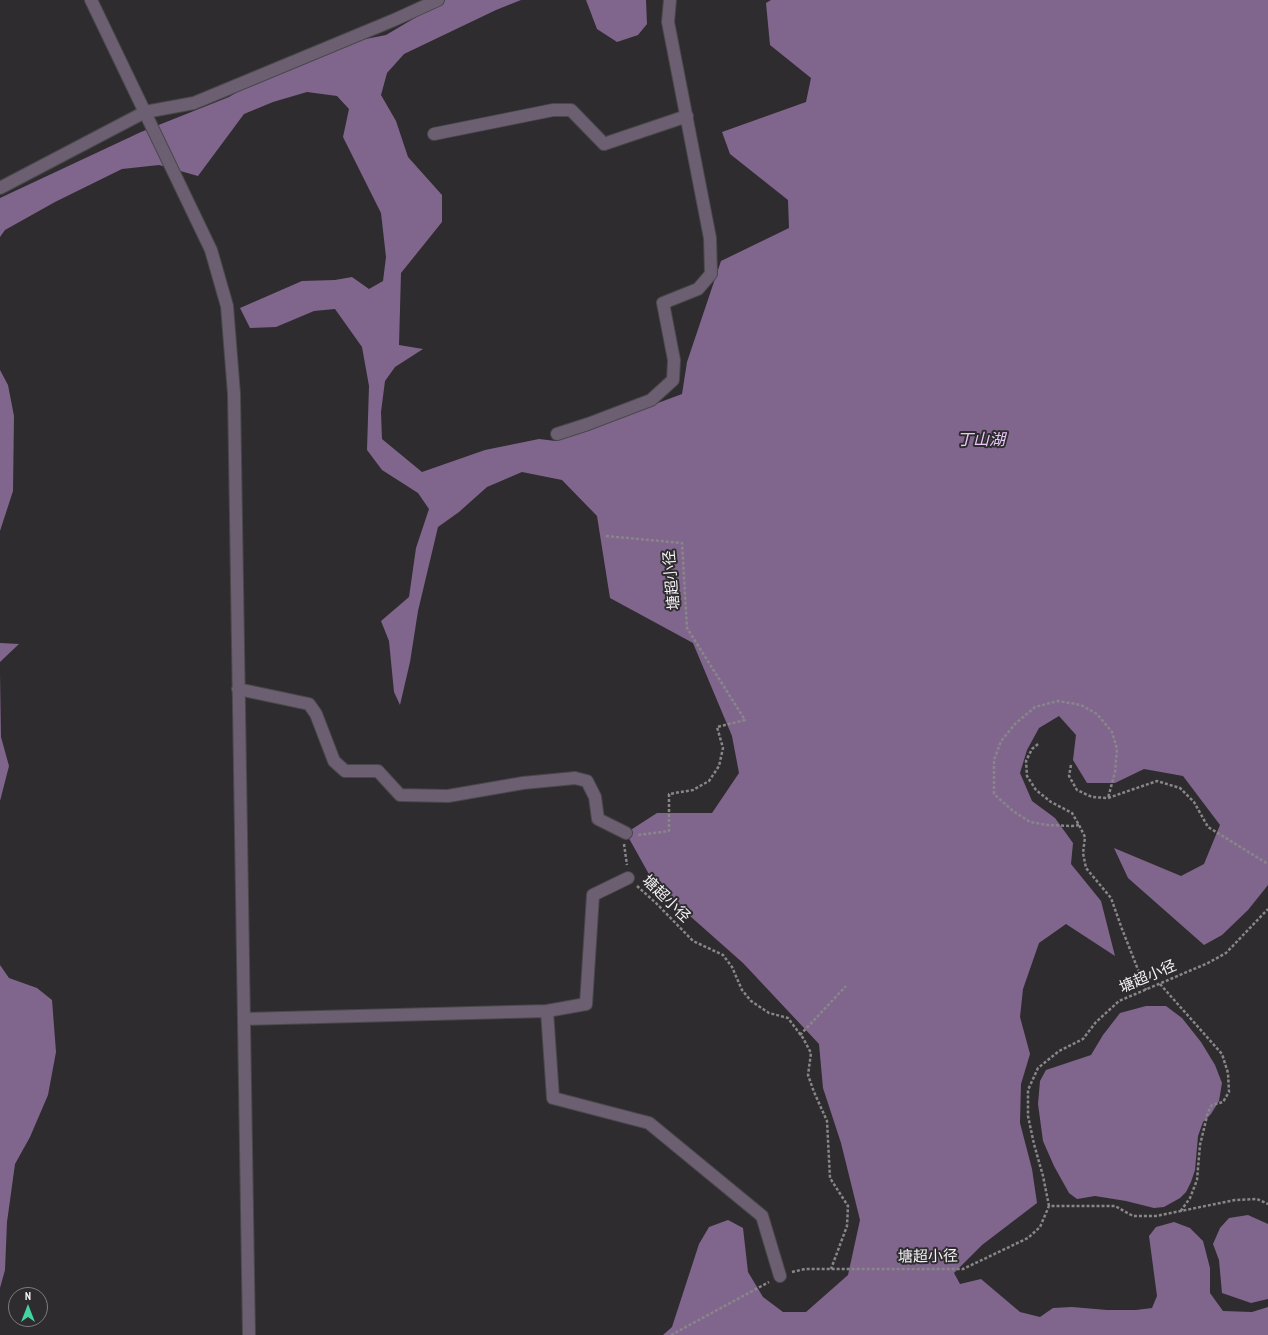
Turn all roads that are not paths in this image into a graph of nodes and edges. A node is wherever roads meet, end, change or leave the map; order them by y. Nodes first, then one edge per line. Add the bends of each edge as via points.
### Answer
1 (91, 0) edge
2 (438, 0) edge
3 (670, 0) edge
4 (145, 112) junction
5 (687, 116) junction
6 (434, 134) dead end
7 (0, 188) edge
8 (557, 434) dead end
9 (238, 689) junction
10 (627, 837) road end
11 (628, 878) road end
12 (547, 1011) junction
13 (244, 1019) junction
14 (780, 1276) road end
15 (249, 1335) edge

1 - 4 street
2 - 4 street via 194,103
3 - 5 street via 668,22
4 - 7 street
4 - 9 street via 211,250 227,306 234,394
5 - 6 street via 604,144 571,110 553,110
5 - 8 street via 710,238 711,274 698,289 663,303 674,360 672,380 651,400
9 - 10 street via 309,704 316,714 334,761 345,771 378,771 400,795 448,796 524,783 575,778 587,781 595,797 598,819
9 - 13 street
11 - 12 street via 593,895 586,1004
12 - 13 street
12 - 14 street via 553,1098 649,1123 762,1216
13 - 15 street

